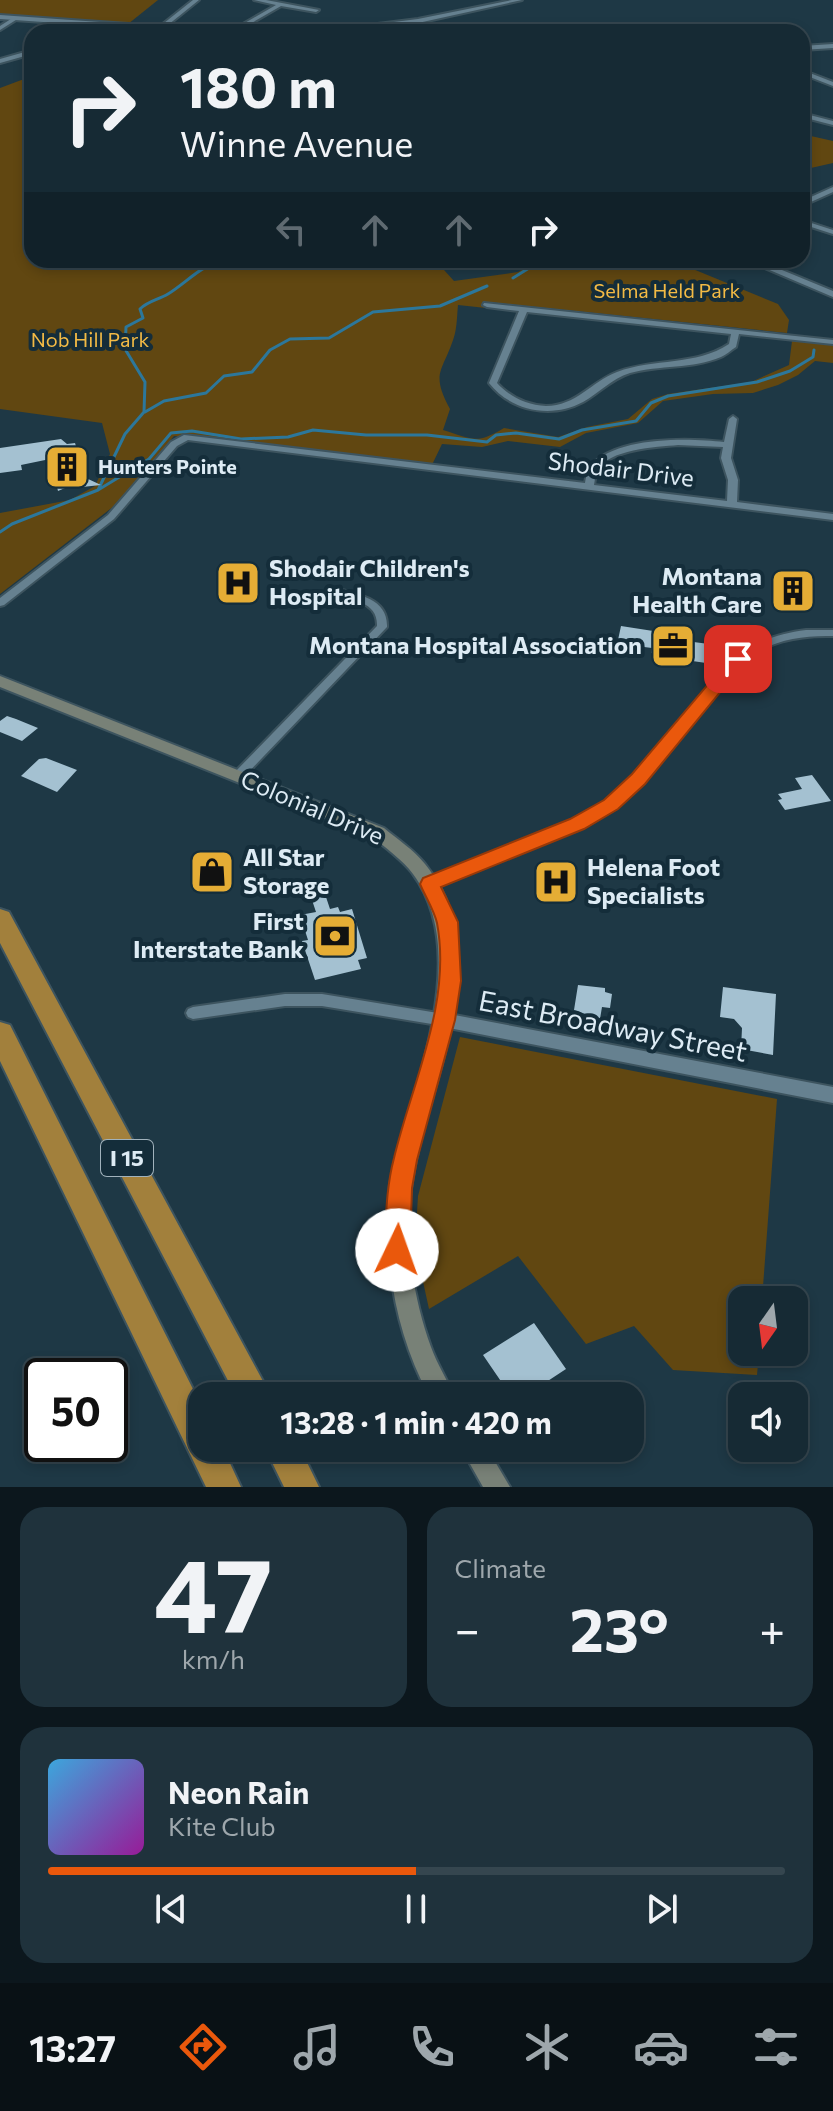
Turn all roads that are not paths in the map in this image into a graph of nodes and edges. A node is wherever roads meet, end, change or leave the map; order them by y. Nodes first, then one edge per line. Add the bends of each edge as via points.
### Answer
1 (196, 0) edge
2 (257, 0) edge
3 (519, 0) edge
4 (279, 5) junction
5 (316, 10) dead end
6 (0, 17) edge
7 (16, 18) junction
8 (88, 23) joint
9 (103, 24) edge
10 (166, 24) edge
11 (246, 24) edge
12 (390, 24) edge
13 (0, 28) edge
14 (833, 46) edge
15 (810, 47) edge
16 (24, 54) edge
17 (0, 61) edge
18 (810, 75) edge
19 (833, 84) edge
20 (810, 117) edge
21 (833, 123) edge
22 (833, 189) edge
23 (810, 200) edge
24 (810, 225) edge
25 (833, 232) edge
26 (772, 268) edge
27 (833, 294) edge
28 (487, 305) dead end
29 (524, 309) junction
30 (736, 331) junction
31 (833, 342) edge
32 (733, 419) dead end
33 (729, 445) junction
34 (589, 486) junction
35 (732, 504) junction
36 (833, 517) edge
37 (338, 592) dead end
38 (0, 603) edge
39 (833, 633) edge
40 (0, 681) edge
41 (238, 776) junction
42 (430, 884) junction
43 (0, 919) edge
44 (193, 1013) dead end
45 (444, 1020) junction
46 (0, 1033) edge
47 (833, 1095) edge
48 (247, 1382) edge
49 (437, 1382) edge
50 (188, 1415) edge
51 (212, 1462) edge
52 (289, 1462) edge
53 (482, 1462) edge
54 (224, 1487) edge
55 (302, 1487) edge
56 (497, 1487) edge

1 - 10 street
2 - 4 street
3 - 12 street
4 - 5 street
4 - 11 street
6 - 7 street
7 - 8 street
7 - 13 street
8 - 9 street
14 - 15 street
16 - 17 street
18 - 19 street
20 - 21 street
22 - 23 street
24 - 25 street
26 - 27 street
28 - 29 street
29 - 30 street
29 - 30 street via 493,383 514,403 544,408 572,403 610,377 718,355 733,345
30 - 31 street
32 - 33 street
33 - 34 street via 667,441 630,450 604,460 594,469
33 - 35 street
34 - 35 street, Shodair Drive
34 - 38 street, Shodair Drive via 187,437 174,444 111,517
35 - 36 street, Shodair Drive
37 - 41 street via 379,608 382,627
39 - 42 street via 784,637 749,651 638,779 593,817
40 - 41 main road, Colonial Drive
41 - 42 main road, Colonial Drive via 378,832 401,848
42 - 45 main road, Colonial Drive via 447,922 451,953
43 - 48 highway, I 15
44 - 45 street, East Broadway Street via 322,1000
45 - 47 street, East Broadway Street
45 - 49 main road, Colonial Drive via 405,1160 397,1250 409,1310
46 - 50 highway, I 15
51 - 54 highway, I 15
52 - 55 highway
53 - 56 main road

